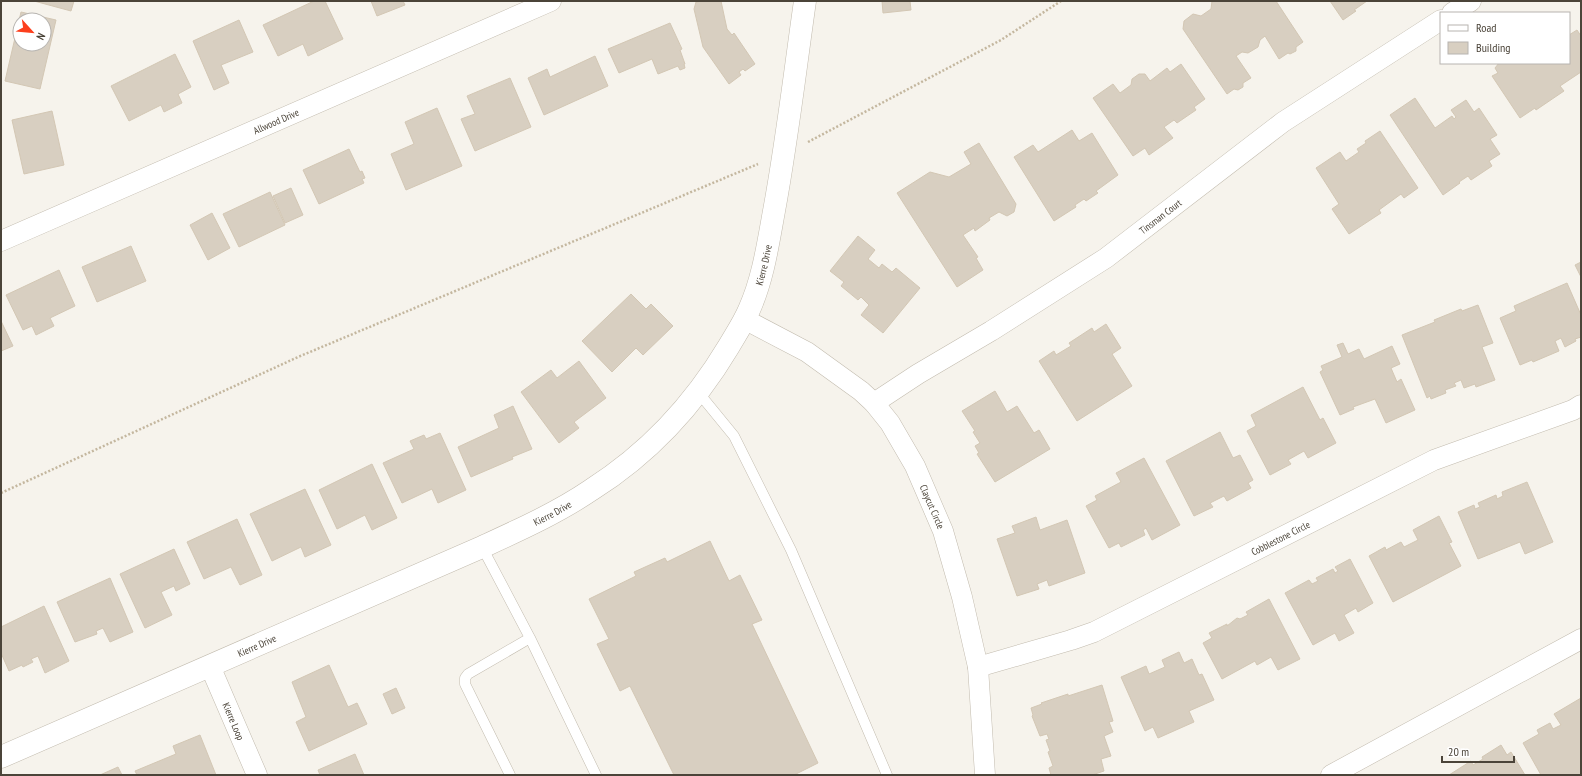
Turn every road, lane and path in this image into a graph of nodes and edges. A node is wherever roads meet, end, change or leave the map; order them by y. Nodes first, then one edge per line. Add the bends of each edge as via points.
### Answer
1 (551, 1) edge
2 (805, 1) edge
3 (1061, 1) edge
4 (1471, 1) edge
5 (1454, 12) edge
6 (1440, 21) edge
7 (783, 154) junction
8 (1, 241) edge
9 (744, 319) junction
10 (698, 392) junction
11 (874, 403) junction
12 (1581, 405) edge
13 (1, 493) edge
14 (482, 547) junction
15 (530, 638) junction
16 (1581, 639) edge
17 (210, 666) junction
18 (978, 667) junction
19 (1, 757) edge
20 (257, 775) edge
21 (510, 775) edge
22 (596, 775) edge
23 (887, 775) edge
24 (985, 775) edge
25 (1331, 775) edge

1 - 8 street, Allwood Drive
2 - 7 street, Kierre Drive
3 - 7 path via 1001,40 822,136
4 - 5 street
6 - 11 street, Tinsman Court via 1283,122 1106,258
7 - 9 street, Kierre Drive via 765,261 757,289
7 - 13 path via 298,357
9 - 10 street, Kierre Drive via 717,366
9 - 11 street, Claycut Circle via 807,352
10 - 14 street, Kierre Drive via 665,430 612,476 550,515
10 - 23 lane via 734,436 791,550
11 - 18 street, Claycut Circle via 890,423 915,466 943,531
12 - 18 street, Cobblestone Circle via 1434,460 1094,632
14 - 15 lane
14 - 17 street, Kierre Drive
15 - 21 lane via 479,667 465,678 465,684
15 - 22 lane
16 - 25 street
17 - 19 street, Kierre Drive
17 - 20 street, Kierre Loop
18 - 24 street, Claycut Circle

